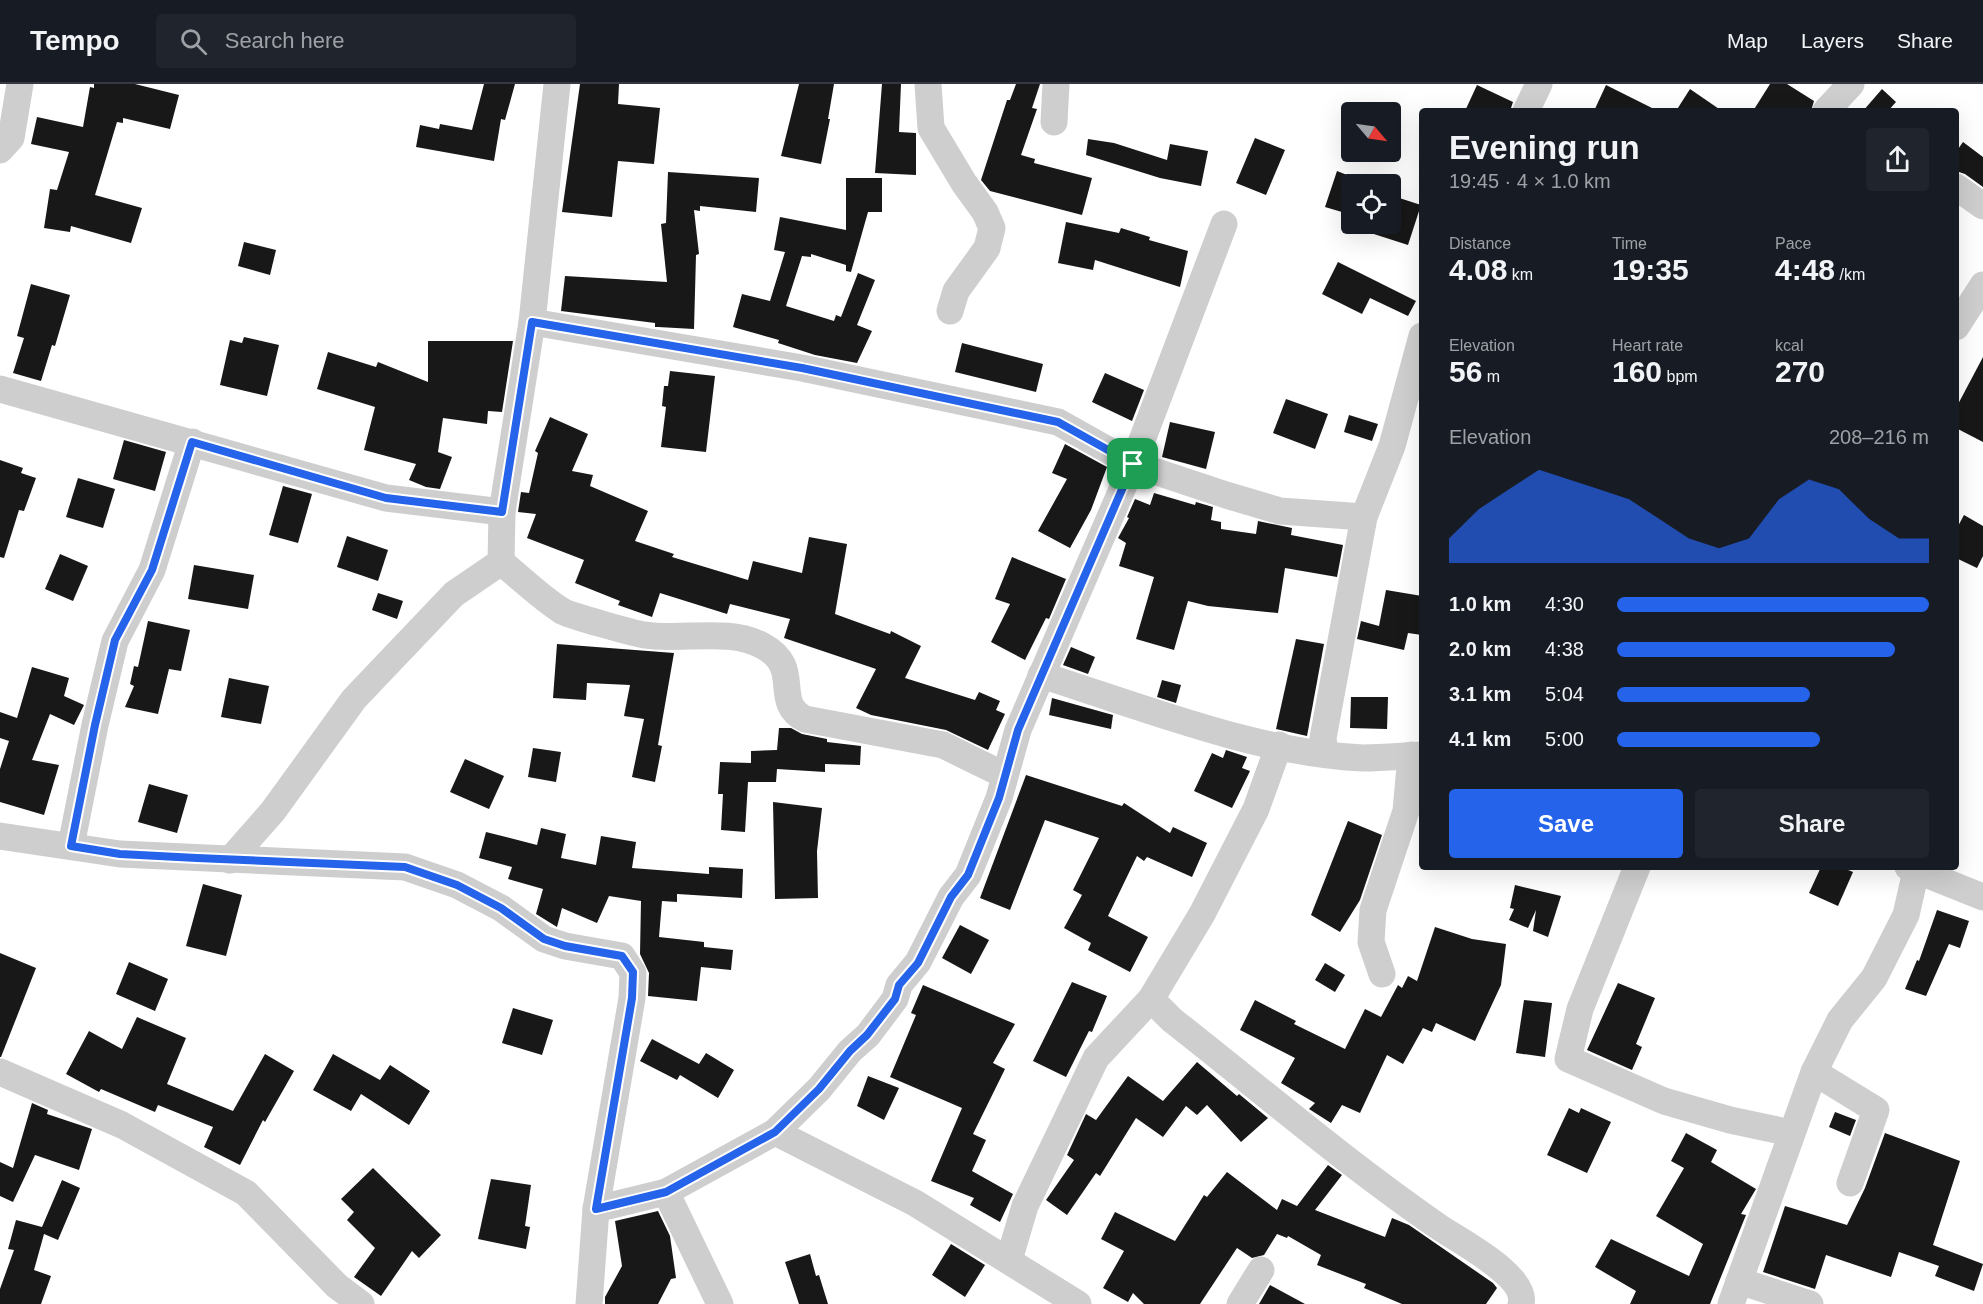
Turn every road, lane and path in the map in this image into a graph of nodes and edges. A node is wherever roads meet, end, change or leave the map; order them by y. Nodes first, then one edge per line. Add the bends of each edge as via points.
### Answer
1 (20, 84) edge
2 (557, 84) edge
3 (928, 84) edge
4 (1056, 84) edge
5 (1539, 84) edge
6 (1527, 108) edge
7 (1054, 122) dead end
8 (0, 150) edge
9 (1959, 189) edge
10 (1983, 206) edge
11 (1224, 224) dead end
12 (1983, 285) edge
13 (950, 311) dead end
14 (532, 322) junction
15 (1959, 322) edge
16 (1419, 347) edge
17 (0, 389) edge
18 (192, 442) junction
19 (1133, 464) junction
20 (502, 512) junction
21 (1364, 518) junction
22 (501, 562) junction
23 (1041, 675) junction
24 (1279, 746) junction
25 (1325, 754) junction
26 (1416, 755) edge
27 (1004, 774) junction
28 (0, 836) edge
29 (71, 846) junction
30 (230, 860) junction
31 (1636, 870) edge
32 (1912, 870) edge
33 (1915, 870) edge
34 (1983, 897) edge
35 (1382, 974) dead end
36 (1151, 999) junction
37 (0, 1072) edge
38 (1814, 1072) junction
39 (775, 1132) junction
40 (1791, 1133) junction
41 (1850, 1183) dead end
42 (666, 1192) junction
43 (596, 1209) junction
44 (1009, 1260) junction
45 (1261, 1270) dead end
46 (1735, 1293) edge
47 (361, 1304) edge
48 (589, 1304) edge
49 (720, 1304) edge
50 (1078, 1304) edge
51 (1240, 1304) edge
52 (1521, 1304) edge
53 (1810, 1304) edge

1 - 8 street via 11,138
2 - 14 street
3 - 13 street via 931,128 986,212 992,228 987,248 956,291
4 - 7 street
5 - 6 street
9 - 10 street
11 - 19 street
12 - 15 street
14 - 19 street via 802,368 1058,422
14 - 20 street
16 - 21 street via 1392,446
17 - 18 street
18 - 20 street via 386,498
18 - 29 street via 152,570 115,640
19 - 21 street via 1280,511
19 - 23 street
20 - 22 street
21 - 25 street via 1323,738
22 - 27 street via 564,612 644,635 733,638 763,646 782,662 788,674 788,700 794,713 805,719 943,745
22 - 30 street via 454,594 354,699 273,811
23 - 24 street
23 - 27 street
24 - 25 street
24 - 36 street via 1256,809 1202,914
25 - 26 street via 1364,758
26 - 35 street via 1406,811 1373,910 1371,942
27 - 39 street via 999,798 968,875 951,897 918,963 899,985 895,999 819,1089
28 - 29 street
29 - 30 street via 120,854
30 - 43 street via 405,867 457,885 501,908 544,939 622,956 633,972 632,998
31 - 40 street via 1580,1009 1568,1059 1664,1101
32 - 38 street via 1906,915 1880,968 1840,1020
33 - 34 street
36 - 44 street via 1096,1058 1025,1206
36 - 52 street via 1172,1020 1332,1146 1502,1269 1517,1283
37 - 47 street via 122,1125 246,1193 337,1286
38 - 40 street
38 - 41 street via 1875,1110
39 - 42 street
39 - 44 street via 915,1203
40 - 46 street
42 - 43 street
42 - 49 street
43 - 48 street
44 - 50 street
45 - 51 street
46 - 53 street

